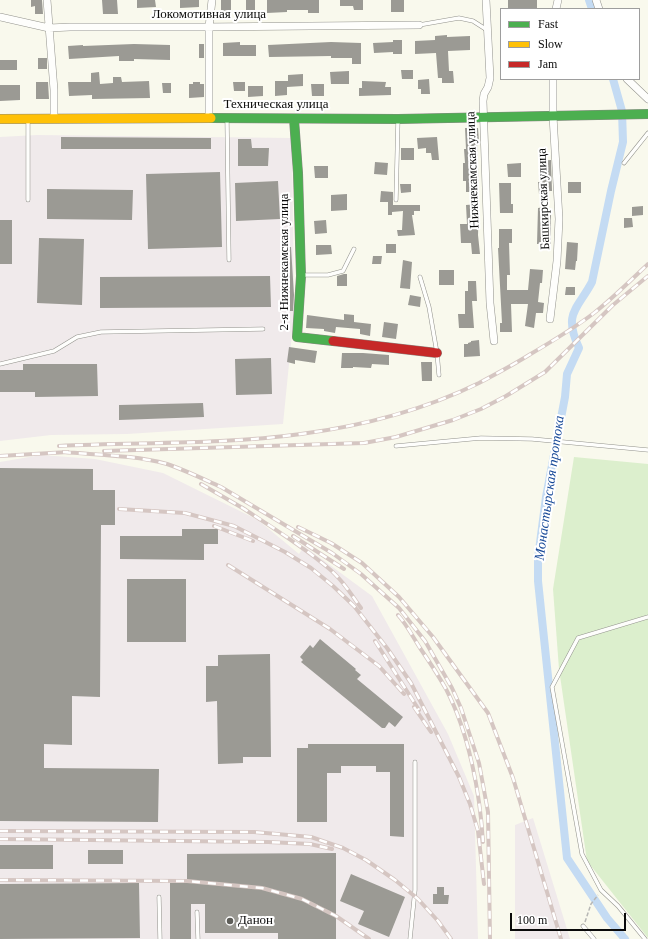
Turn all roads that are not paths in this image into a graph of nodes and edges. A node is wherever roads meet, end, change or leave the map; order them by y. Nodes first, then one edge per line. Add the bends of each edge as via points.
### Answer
1 (47, 0) edge
2 (212, 0) edge
3 (486, 0) edge
4 (0, 17) edge
5 (419, 25) joint
6 (209, 27) junction
7 (49, 28) junction
8 (487, 30) junction
9 (553, 80) edge
10 (628, 80) edge
11 (648, 99) edge
12 (648, 114) edge
13 (553, 116) junction
14 (484, 117) junction
15 (210, 118) junction
16 (227, 118) junction
17 (0, 119) edge
18 (28, 119) junction
19 (54, 119) junction
20 (294, 119) junction
21 (398, 119) junction
22 (648, 133) edge
23 (624, 163) dead end
24 (28, 200) dead end
25 (396, 200) dead end
26 (354, 249) dead end
27 (229, 260) dead end
28 (301, 276) junction
29 (420, 277) dead end
30 (550, 319) dead end
31 (263, 329) dead end
32 (494, 342) dead end
33 (437, 353) junction
34 (0, 364) edge
35 (439, 375) dead end
36 (396, 446) dead end
37 (648, 450) edge
38 (648, 617) edge
39 (415, 762) dead end
40 (159, 897) dead end
41 (197, 912) dead end
42 (583, 926) road end
43 (160, 939) edge
44 (198, 939) edge
45 (410, 939) edge
46 (594, 939) edge
47 (645, 939) edge

1 - 7 street
2 - 6 street
3 - 8 street, Нижнекамская улица
4 - 7 street, Локомотивная улица
5 - 6 street, Локомотивная улица
5 - 8 lane via 459,18 473,21
6 - 7 street, Локомотивная улица
6 - 15 street
7 - 19 street
8 - 14 street, Нижнекамская улица via 490,78 484,94
9 - 13 street, Башкирская улица
10 - 11 street
12 - 13 street, Техническая улица
13 - 14 street, Техническая улица
13 - 30 street, Башкирская улица via 559,219
14 - 21 street, Техническая улица
14 - 32 street, Нижнекамская улица via 490,303
15 - 16 street, Техническая улица
15 - 19 street, Техническая улица
16 - 20 street, Техническая улица
16 - 27 lane
17 - 18 street, Техническая улица
18 - 19 street, Техническая улица
18 - 24 lane
20 - 21 street, Техническая улица
20 - 28 street, 2-я Нижнекамская улица
21 - 25 lane
22 - 23 lane
26 - 28 lane via 343,271 328,275
28 - 33 street, 2-я Нижнекамская улица via 297,337
29 - 33 lane via 429,307
31 - 34 lane via 101,332 77,338 54,351
33 - 35 lane
36 - 37 lane via 481,438 532,439
38 - 47 lane via 578,638 552,687 582,854 601,890
39 - 45 lane via 415,890
40 - 43 lane
41 - 44 lane
42 - 46 lane

